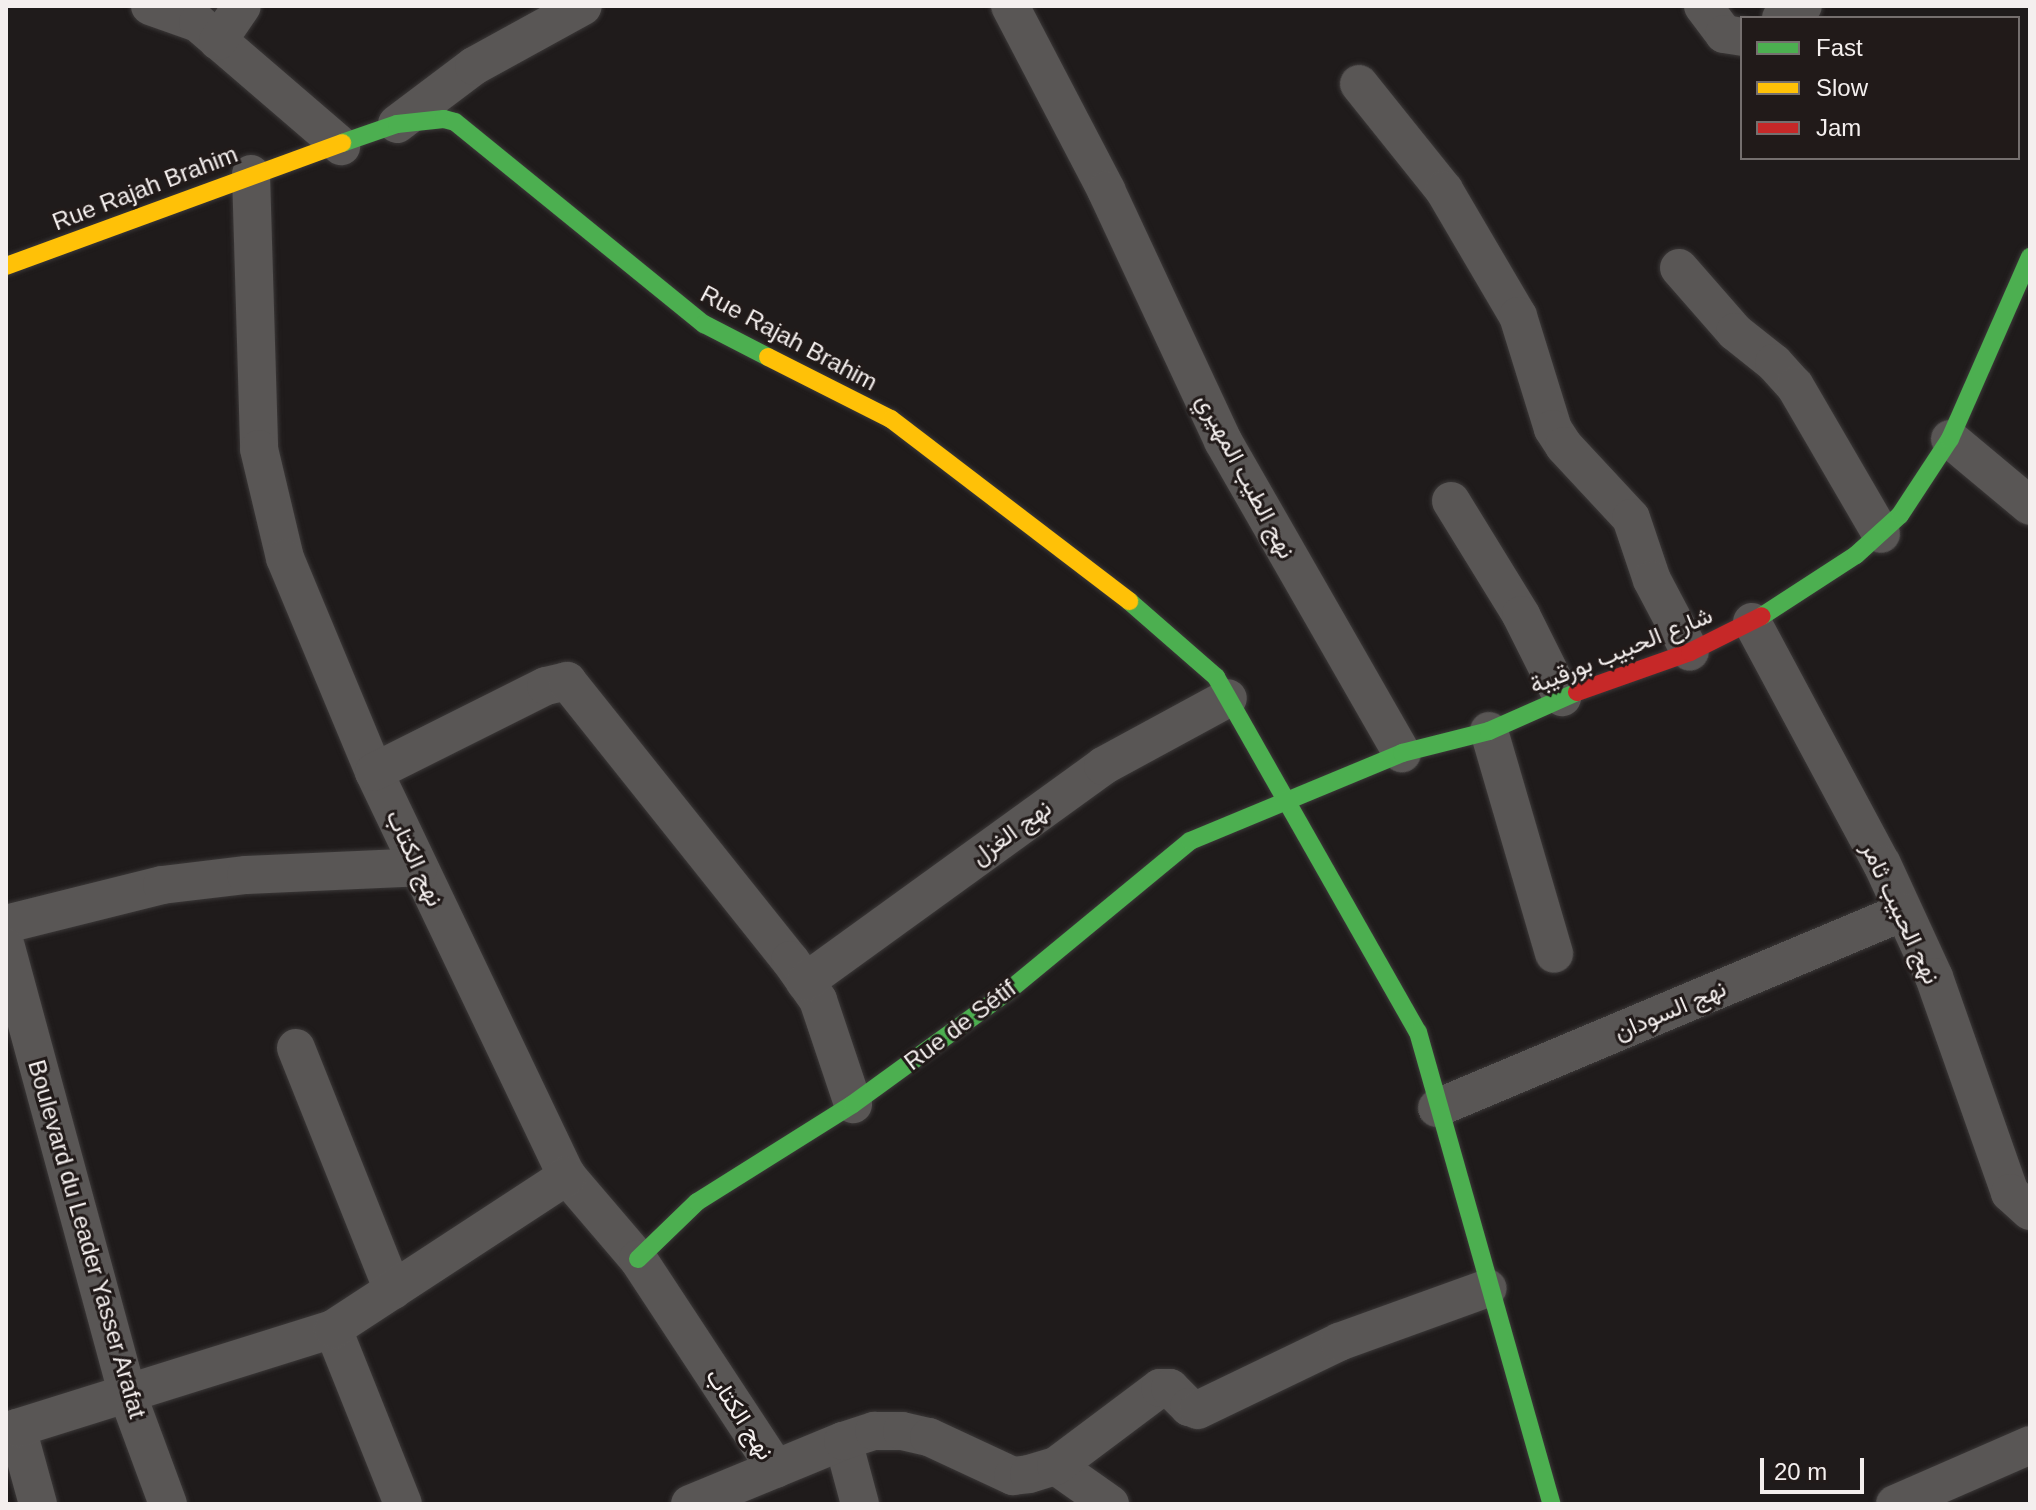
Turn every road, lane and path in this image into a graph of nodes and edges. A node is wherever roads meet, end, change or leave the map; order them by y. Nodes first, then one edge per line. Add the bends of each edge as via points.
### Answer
1 (150, 6) edge
2 (242, 6) edge
3 (583, 6) edge
4 (1010, 6) edge
5 (1703, 6) edge
6 (1803, 6) edge
7 (1785, 16) edge
8 (202, 23) edge
9 (1740, 37) edge
10 (1359, 84) dead end
11 (397, 124) junction
12 (341, 146) junction
13 (251, 174) junction
14 (2030, 257) edge
15 (6, 266) edge
16 (1679, 268) dead end
17 (1950, 439) junction
18 (1451, 501) dead end
19 (2030, 506) edge
20 (1881, 534) junction
21 (1752, 622) junction
22 (1690, 652) junction
23 (1562, 697) junction
24 (1228, 698) junction
25 (1489, 731) junction
26 (1402, 753) junction
27 (374, 772) junction
28 (1288, 800) junction
29 (419, 867) junction
30 (1903, 912) junction
31 (6, 924) edge
32 (1554, 954) dead end
33 (8, 964) edge
34 (805, 982) junction
35 (296, 1048) dead end
36 (853, 1104) junction
37 (1437, 1108) junction
38 (567, 1176) junction
39 (2030, 1211) edge
40 (638, 1259) junction
41 (1488, 1288) junction
42 (393, 1290) junction
43 (333, 1329) junction
44 (128, 1396) junction
45 (11, 1430) edge
46 (843, 1441) junction
47 (2030, 1445) edge
48 (1056, 1466) junction
49 (776, 1469) junction
50 (38, 1504) edge
51 (168, 1504) edge
52 (403, 1504) edge
53 (690, 1504) edge
54 (860, 1504) edge
55 (1110, 1504) edge
56 (1552, 1504) edge
57 (1895, 1504) edge

1 - 8 street
2 - 8 street
3 - 11 street via 474,66
4 - 26 street, نهج الطيب المهيري via 1106,190 1223,441
5 - 9 street via 1724,34
6 - 7 street
8 - 12 street
10 - 22 street via 1444,190 1503,290 1518,316 1553,429 1631,518 1652,580
11 - 12 street, Rue Rajah Brahim
11 - 24 street, Rue Rajah Brahim via 455,122 704,324 891,419 1126,598 1216,677
12 - 13 street, Rue Rajah Brahim
13 - 15 street, Rue Rajah Brahim
13 - 27 street, نهج الكتاب via 259,449 285,558
14 - 17 street, شارع الحبيب بورقيبة
16 - 20 street via 1735,332 1795,386
17 - 19 street
17 - 20 street, شارع الحبيب بورقيبة via 1916,497
18 - 23 street via 1521,615
20 - 21 street, شارع الحبيب بورقيبة
21 - 22 street, شارع الحبيب بورقيبة
21 - 30 street, نهج الحبيب ثامر
22 - 23 street, شارع الحبيب بورقيبة
23 - 25 street, شارع الحبيب بورقيبة
24 - 28 street, Rue Rajah Brahim
24 - 34 street, نهج الغزل via 1103,766
25 - 26 street, شارع الحبيب بورقيبة
25 - 32 street
26 - 28 street, شارع الحبيب بورقيبة
27 - 29 street, نهج الكتاب
27 - 34 street via 546,686 567,681
28 - 36 street, Rue de Sétif via 1190,841 1007,992
28 - 37 street, Rue Rajah Brahim via 1418,1032
29 - 31 street via 246,875 162,885
29 - 38 street, نهج الكتاب
30 - 37 street, نهج السودان
30 - 39 street, نهج الحبيب ثامر via 1934,977 2010,1193
33 - 44 street, Boulevard du Leader Yasser Arafat
34 - 36 street via 818,1000
35 - 42 street
36 - 40 street, Rue de Sétif via 697,1202
37 - 41 street, Rue Rajah Brahim
38 - 40 street, نهج الكتاب
38 - 42 street
40 - 49 street, نهج الكتاب
41 - 48 street via 1339,1342 1198,1410 1170,1388 1160,1388
41 - 56 street, Rue Rajah Brahim
42 - 43 street
43 - 44 street
43 - 52 street
44 - 45 street
44 - 51 street, Boulevard du Leader Yasser Arafat
45 - 50 street
46 - 48 street via 874,1431 916,1434 1013,1476
46 - 49 street
46 - 54 street
47 - 57 street
48 - 55 street
49 - 53 street

